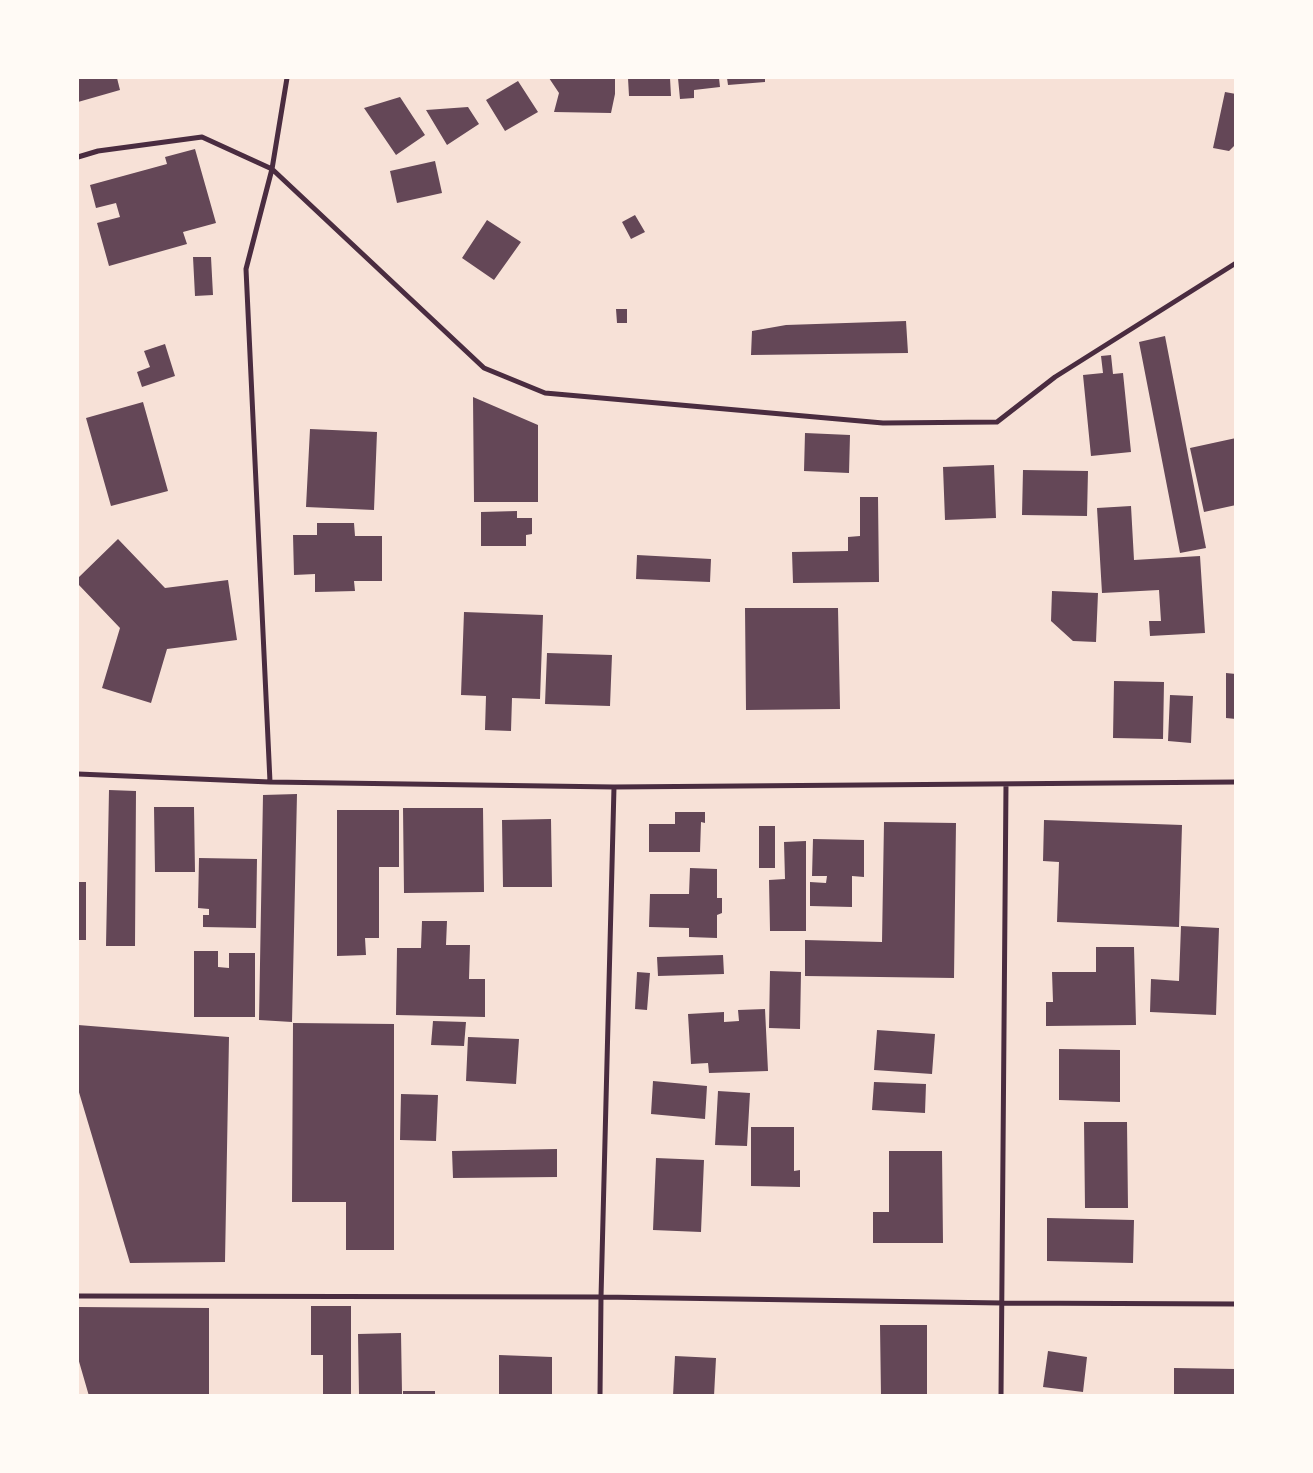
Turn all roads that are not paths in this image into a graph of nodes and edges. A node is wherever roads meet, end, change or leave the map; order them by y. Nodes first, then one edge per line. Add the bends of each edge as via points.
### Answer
1 (287, 78) edge
2 (78, 157) edge
3 (272, 169) junction
4 (1236, 263) edge
5 (78, 774) edge
6 (270, 782) junction
7 (1236, 782) edge
8 (1006, 784) junction
9 (614, 787) junction
10 (78, 1296) edge
11 (601, 1297) junction
12 (1002, 1303) junction
13 (1236, 1304) edge
14 (600, 1396) edge
15 (1001, 1396) edge

1 - 3 street
2 - 3 street via 98,151 202,137
3 - 4 street via 484,368 545,393 883,424 997,422 1055,377
3 - 6 street via 246,269
5 - 6 street
6 - 9 street
7 - 8 street
8 - 9 street
8 - 12 street
9 - 11 street
10 - 11 street
11 - 12 street
11 - 14 street
12 - 13 street
12 - 15 street

